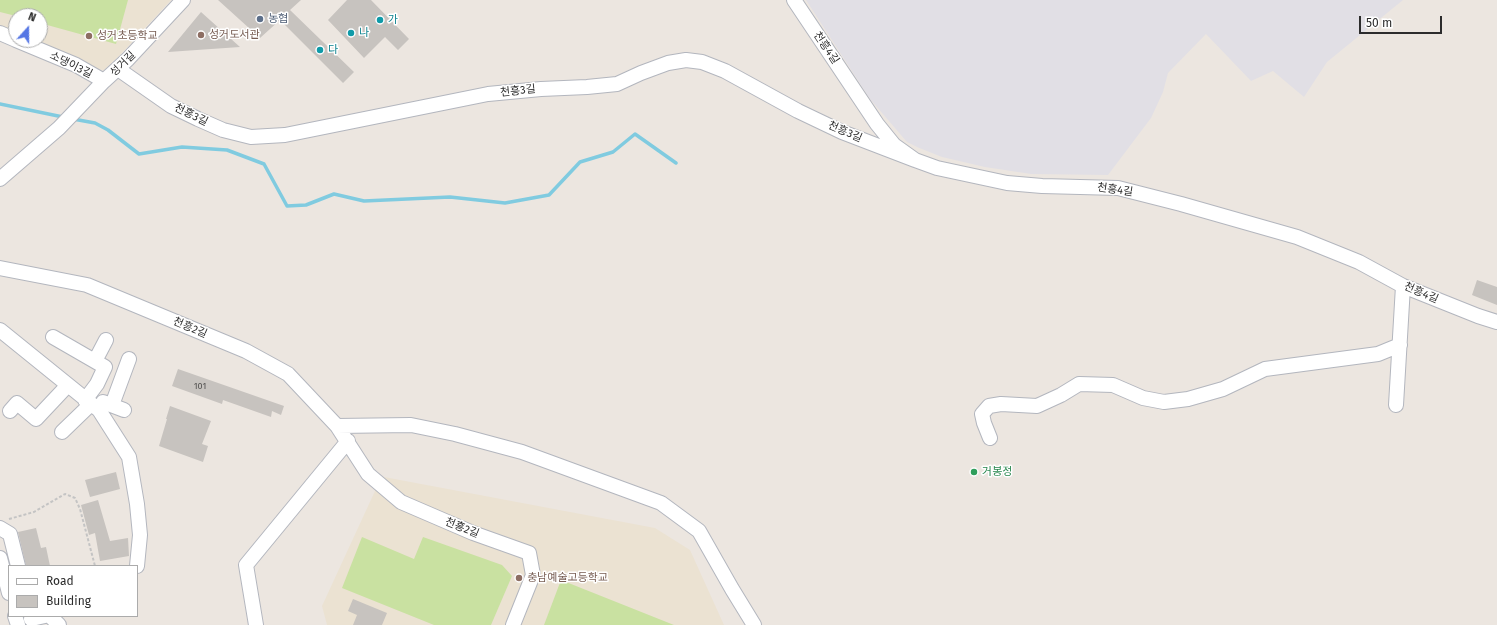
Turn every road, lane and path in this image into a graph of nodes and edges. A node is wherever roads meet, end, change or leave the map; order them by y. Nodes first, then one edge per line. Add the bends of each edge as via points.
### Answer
1 (183, 0) edge
2 (794, 0) edge
3 (35, 48) edge
4 (118, 69) junction
5 (104, 81) junction
6 (915, 160) junction
7 (0, 179) edge
8 (0, 268) edge
9 (1404, 286) junction
10 (1497, 322) edge
11 (0, 330) edge
12 (53, 337) dead end
13 (106, 340) dead end
14 (1400, 345) junction
15 (128, 359) dead end
16 (96, 361) junction
17 (68, 386) junction
18 (88, 402) junction
19 (1396, 405) dead end
20 (10, 411) dead end
21 (338, 426) junction
22 (62, 432) dead end
23 (990, 438) dead end
24 (348, 441) junction
25 (3, 524) edge
26 (0, 558) edge
27 (18, 565) edge
28 (95, 565) edge
29 (137, 565) edge
30 (8, 589) edge
31 (42, 617) edge
32 (51, 617) edge
33 (31, 620) edge
34 (59, 625) edge
35 (256, 625) edge
36 (513, 625) edge
37 (754, 625) edge

1 - 4 street, 성거길
2 - 6 street, 천흥4길 via 878,124 894,145
3 - 5 street, 소댕이3길 via 76,65
4 - 5 street, 성거길
4 - 6 street, 천흥3길 via 171,106 224,130 251,137 285,135 488,94 617,84 668,63 686,60 702,62 724,71 842,132
5 - 7 street, 성거길 via 59,128
6 - 9 street, 천흥4길 via 936,168 1007,183 1118,188 1181,204 1297,237 1359,262
8 - 21 street, 천흥2길 via 87,284 246,351 288,374
9 - 10 street, 천흥4길
9 - 14 street
11 - 17 street
12 - 16 street
13 - 16 street
14 - 19 street
14 - 23 street via 1378,354 1266,369 1223,389 1188,399 1164,402 1143,398 1113,385 1079,384 1036,406 989,406 982,414
15 - 18 street via 118,407 101,401
16 - 18 street via 105,367
17 - 18 street
17 - 20 street via 36,419 17,403
18 - 22 street
18 - 29 street via 99,410 129,456 140,534
21 - 24 street, 천흥2길
21 - 37 street via 411,426 455,434 522,452 661,504 699,531
24 - 35 street via 246,565
24 - 36 street, 천흥2길 via 368,474 401,502 473,533 529,553 533,575
25 - 27 street via 10,534
25 - 28 path via 34,512 65,494 76,498
26 - 30 street
31 - 33 street
32 - 34 street

